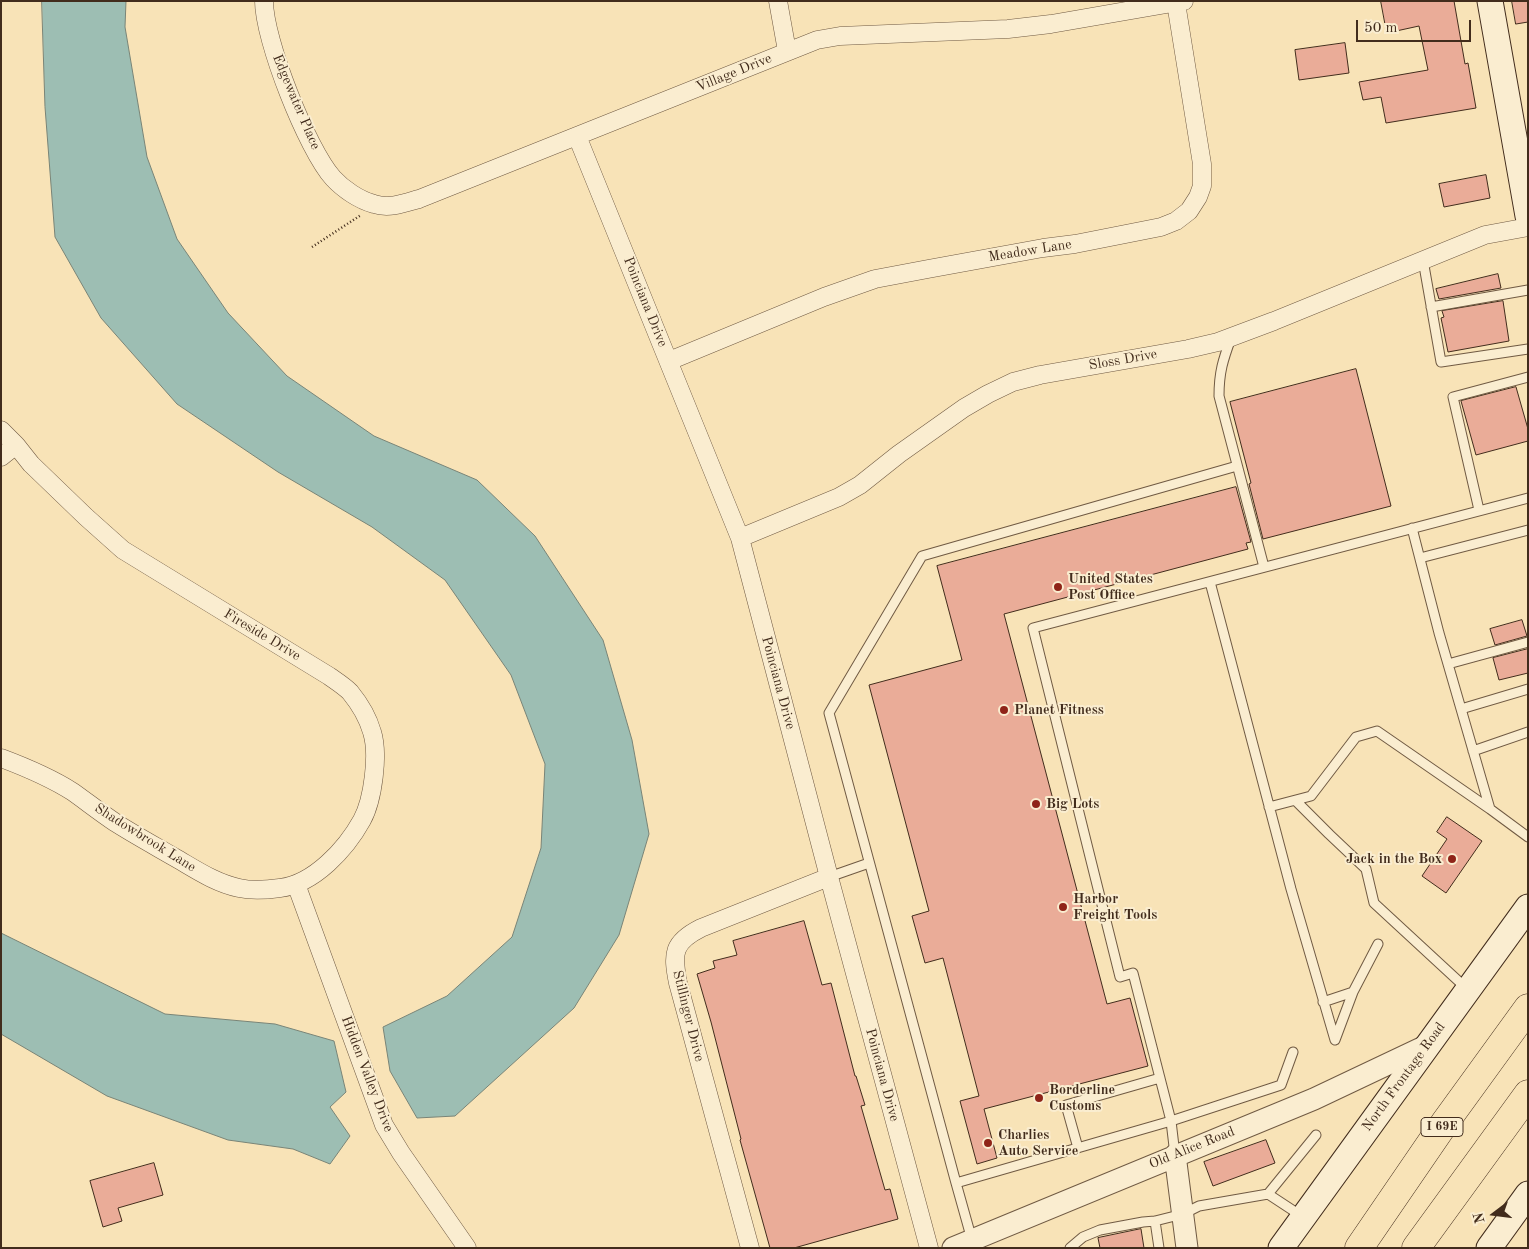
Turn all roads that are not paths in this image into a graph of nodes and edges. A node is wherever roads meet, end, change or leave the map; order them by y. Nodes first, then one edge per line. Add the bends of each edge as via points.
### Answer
1 (264, 1) edge
2 (778, 1) edge
3 (1490, 1) edge
4 (1180, 2) edge
5 (1153, 4) edge
6 (787, 51) junction
7 (576, 136) junction
8 (377, 205) joint
9 (1528, 216) edge
10 (1528, 227) edge
11 (1423, 260) junction
12 (1528, 290) edge
13 (1431, 307) junction
14 (1232, 337) junction
15 (1528, 349) edge
16 (669, 361) junction
17 (1528, 377) edge
18 (1, 430) edge
19 (16, 445) junction
20 (1, 456) edge
21 (1237, 466) junction
22 (1528, 498) edge
23 (1479, 510) junction
24 (1412, 528) junction
25 (1528, 530) edge
26 (740, 538) junction
27 (1420, 558) junction
28 (1264, 567) junction
29 (1210, 582) junction
30 (1528, 642) edge
31 (1448, 664) junction
32 (1528, 689) edge
33 (1461, 709) junction
34 (1528, 732) edge
35 (1473, 751) junction
36 (1, 758) edge
37 (1296, 800) junction
38 (1270, 807) junction
39 (1490, 808) junction
40 (1528, 837) edge
41 (870, 863) junction
42 (829, 877) junction
43 (296, 884) junction
44 (1528, 907) edge
45 (1378, 944) dead end
46 (1468, 990) junction
47 (1354, 992) junction
48 (1324, 1002) junction
49 (1528, 1008) edge
50 (1428, 1045) junction
51 (1293, 1052) dead end
52 (1160, 1078) junction
53 (1528, 1094) edge
54 (1171, 1121) junction
55 (1316, 1135) dead end
56 (1078, 1148) junction
57 (1175, 1155) junction
58 (956, 1183) junction
59 (1268, 1194) junction
60 (1528, 1194) edge
61 (1183, 1214) junction
62 (1303, 1218) junction
63 (1155, 1221) junction
64 (961, 1245) edge
65 (467, 1248) edge
66 (750, 1248) edge
67 (929, 1248) edge
68 (1070, 1248) edge
69 (1159, 1248) edge
70 (1187, 1248) edge
71 (1281, 1248) edge
72 (1360, 1248) edge
73 (1416, 1248) edge
74 (1489, 1248) edge

1 - 8 street, Edgewater Place via 274,49 312,146 332,177 360,199
2 - 6 street
3 - 9 main road
4 - 5 street, Village Drive
4 - 16 street, Meadow Lane via 1202,164 1202,186 1189,211 1161,227 875,279
5 - 6 street, Village Drive via 1008,29 840,36
6 - 7 street, Village Drive
7 - 8 street, Village Drive via 419,199 395,206
7 - 16 street, Poinciana Drive
10 - 11 street, Sloss Drive via 1485,235
11 - 13 lane
11 - 14 street, Sloss Drive
12 - 13 lane
13 - 15 lane via 1441,362
14 - 21 lane via 1222,363 1219,396
14 - 26 street, Sloss Drive via 1188,349 1040,374 1014,382 964,408 840,497
16 - 26 street, Poinciana Drive
17 - 23 lane via 1453,397
18 - 19 street, Fireside Drive
19 - 20 street
19 - 43 street, Fireside Drive via 31,464 123,550 329,676 350,692 363,712 372,732 375,755 363,819 339,852
21 - 28 lane
21 - 41 lane via 922,556 829,713
22 - 23 lane
23 - 24 lane
24 - 27 lane
24 - 28 lane
25 - 27 lane
26 - 42 street, Poinciana Drive
27 - 31 lane
28 - 29 lane
29 - 38 lane
29 - 52 lane via 1033,628 1120,977 1133,973
30 - 31 lane
31 - 33 lane
32 - 33 lane
33 - 35 lane
34 - 35 lane
35 - 39 lane
36 - 43 street, Shadowbrook Lane via 22,765 72,791 115,822 220,882 256,890
37 - 38 lane
37 - 39 lane via 1311,796 1356,737 1377,732
37 - 46 lane via 1366,869 1374,903
38 - 48 lane
39 - 40 lane
41 - 42 lane
41 - 58 lane
42 - 66 street, Stillinger Drive via 702,928 680,942 676,953 678,982
42 - 67 street, Poinciana Drive
43 - 65 street, Hidden Valley Drive via 384,1125
44 - 46 main road, North Frontage Road
45 - 47 lane
46 - 50 main road, North Frontage Road
47 - 48 lane
47 - 48 lane via 1335,1040
49 - 72 highway, I 69E
50 - 57 street, Old Alice Road via 1314,1099
50 - 62 main road, North Frontage Road
51 - 54 lane via 1282,1085
52 - 54 lane
52 - 56 lane via 1066,1105
53 - 73 highway
54 - 56 lane
54 - 57 lane
55 - 59 lane
56 - 58 lane
57 - 61 street
57 - 64 street, Old Alice Road
58 - 64 lane
59 - 61 lane via 1199,1206
59 - 62 lane
60 - 74 main road
61 - 63 lane
61 - 70 street
62 - 71 main road, North Frontage Road
63 - 68 lane via 1100,1230 1083,1237
63 - 69 lane

